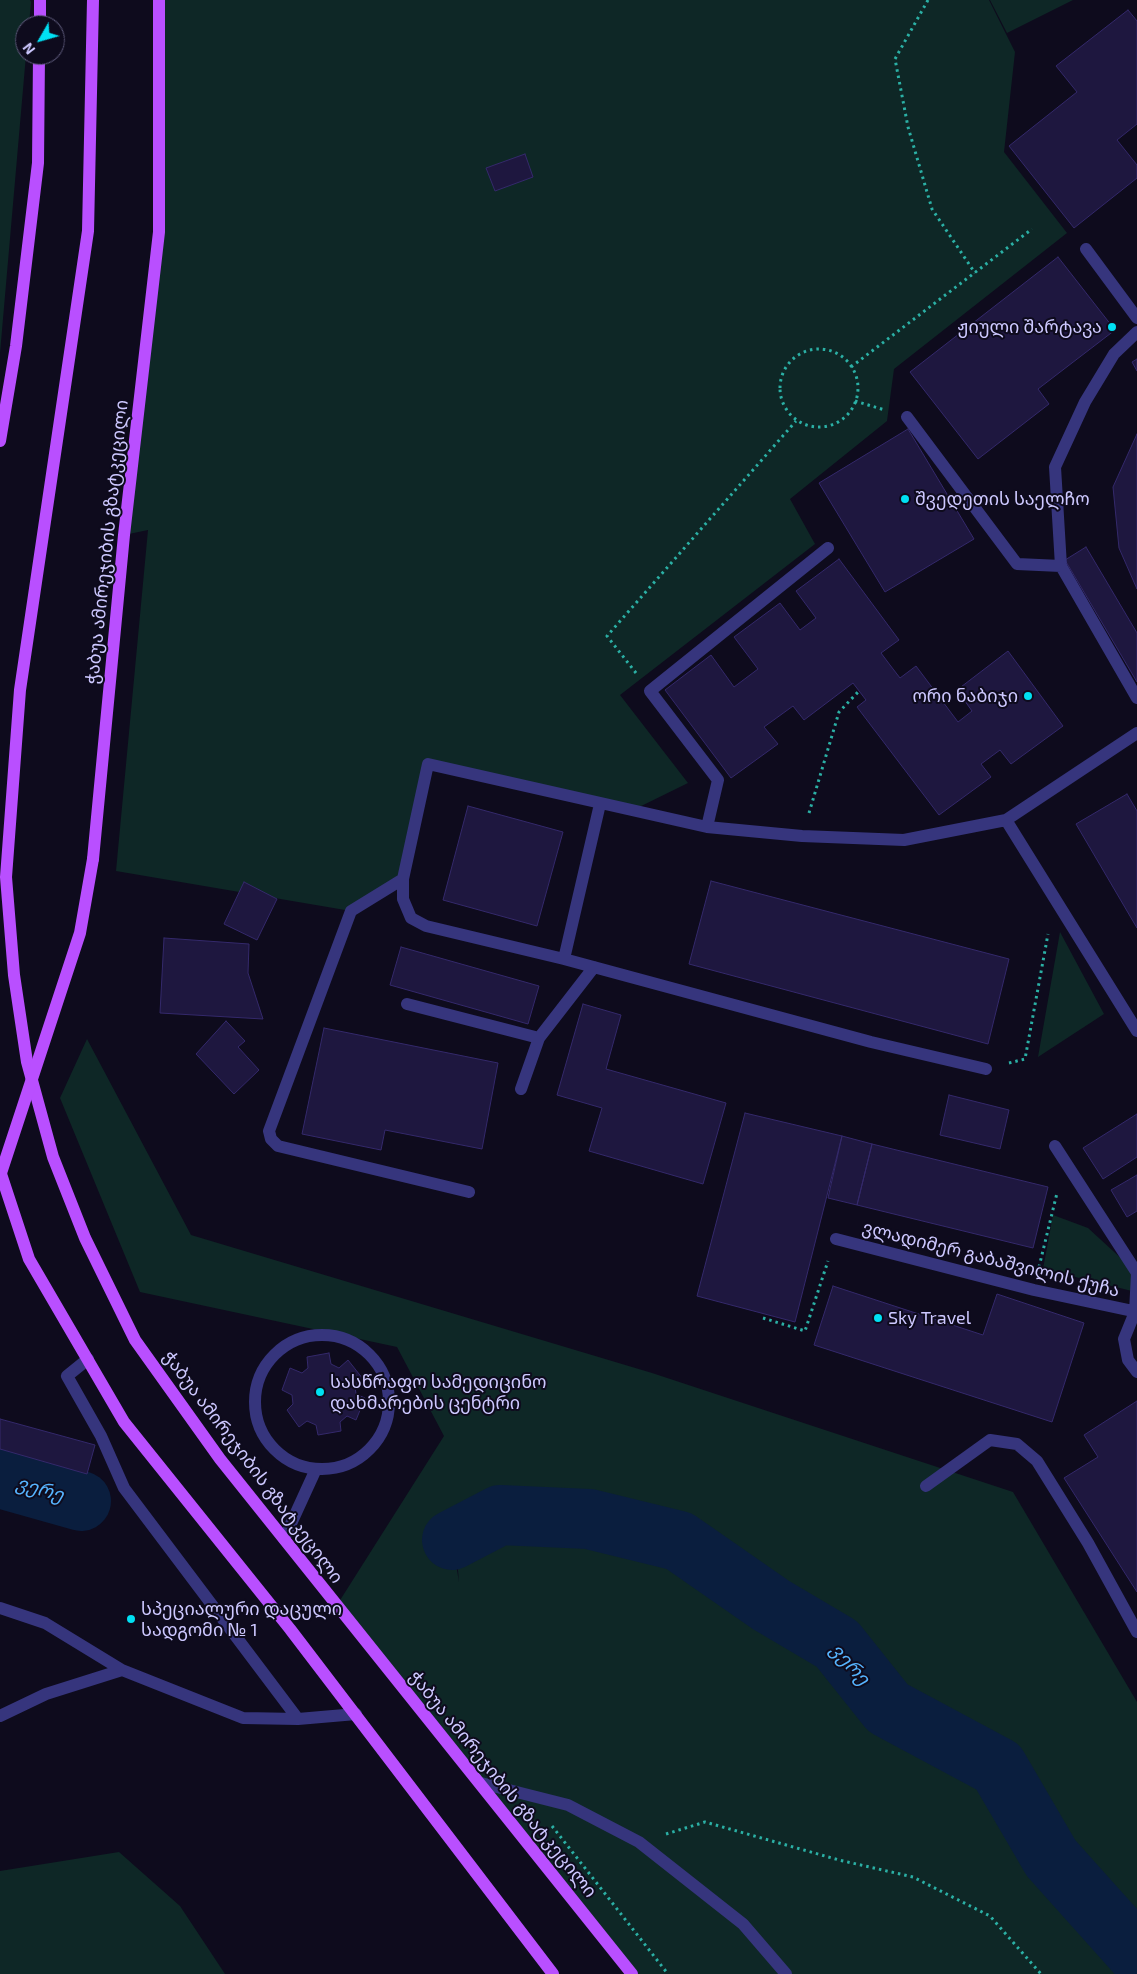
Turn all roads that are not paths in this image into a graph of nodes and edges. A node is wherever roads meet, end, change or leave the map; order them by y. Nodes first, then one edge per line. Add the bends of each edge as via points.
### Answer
1 (40, 0) edge
2 (93, 0) edge
3 (159, 0) edge
4 (40, 15) edge
5 (39, 65) edge
6 (1086, 249) dead end
7 (1137, 318) edge
8 (1137, 332) edge
9 (907, 417) road end
10 (0, 440) edge
11 (828, 548) dead end
12 (1061, 566) junction
13 (1137, 698) edge
14 (1137, 733) edge
15 (600, 804) junction
16 (1006, 820) junction
17 (707, 827) junction
18 (403, 880) junction
19 (564, 959) junction
20 (594, 967) junction
21 (407, 1004) dead end
22 (1137, 1031) edge
23 (538, 1038) junction
24 (986, 1068) road end
25 (521, 1089) dead end
26 (1055, 1146) dead end
27 (0, 1171) edge
28 (0, 1176) edge
29 (469, 1192) dead end
30 (836, 1239) dead end
31 (1136, 1312) edge
32 (88, 1359) junction
33 (1137, 1372) edge
34 (316, 1470) junction
35 (926, 1486) dead end
36 (284, 1539) junction
37 (0, 1608) edge
38 (1137, 1632) edge
39 (122, 1670) junction
40 (356, 1714) junction
41 (0, 1716) edge
42 (298, 1718) junction
43 (480, 1783) junction
44 (553, 1974) edge
45 (632, 1974) edge
46 (786, 1974) edge

1 - 4 main road
2 - 36 main road, ჭაბუა ამირეჯიბის გზატკეცილი via 88,231 20,690 6,878 14,975 27,1062 52,1156 90,1247 135,1340 220,1459
3 - 28 main road, ჭაბუა ამირეჯიბის გზატკეცილი, bridge via 159,232 124,535 93,859 80,933
5 - 10 main road via 38,163 16,346
6 - 7 street
8 - 12 street via 1114,354 1085,402 1055,467
9 - 12 street via 1017,564
11 - 17 street via 650,691 718,780
12 - 13 street
14 - 16 street
15 - 17 street
15 - 18 street via 428,764
15 - 19 street
16 - 17 street via 904,840 802,836
16 - 22 street
18 - 19 street via 403,899 411,918 426,926
18 - 29 street via 351,911 269,1130 271,1139 278,1146
19 - 20 street
20 - 23 street
20 - 24 street via 871,1042
21 - 23 street
23 - 25 street
26 - 31 street via 1137,1273
27 - 32 main road via 29,1259
30 - 31 street, ვლადიმერ გაბაშვილის ქუჩა via 1034,1290
31 - 33 street via 1124,1339 1128,1360
32 - 40 main road via 124,1422
32 - 42 street via 67,1376 101,1436 124,1488
34 - 34 street via 338,1468 359,1459 375,1445 390,1404 387,1382 376,1362 360,1346 340,1337 318,1335 296,1340 264,1369 256,1390 256,1412 262,1433 276,1451 294,1464
34 - 36 street
35 - 38 street via 990,1440 1017,1444 1037,1461 1088,1543
36 - 43 main road, ჭაბუა ამირეჯიბის გზატკეცილი
37 - 39 street via 45,1623
39 - 41 street via 46,1694
39 - 42 street via 243,1718
40 - 42 street
40 - 44 main road
43 - 45 main road, ჭაბუა ამირეჯიბის გზატკეცილი
43 - 46 street via 568,1804 639,1842 743,1924

